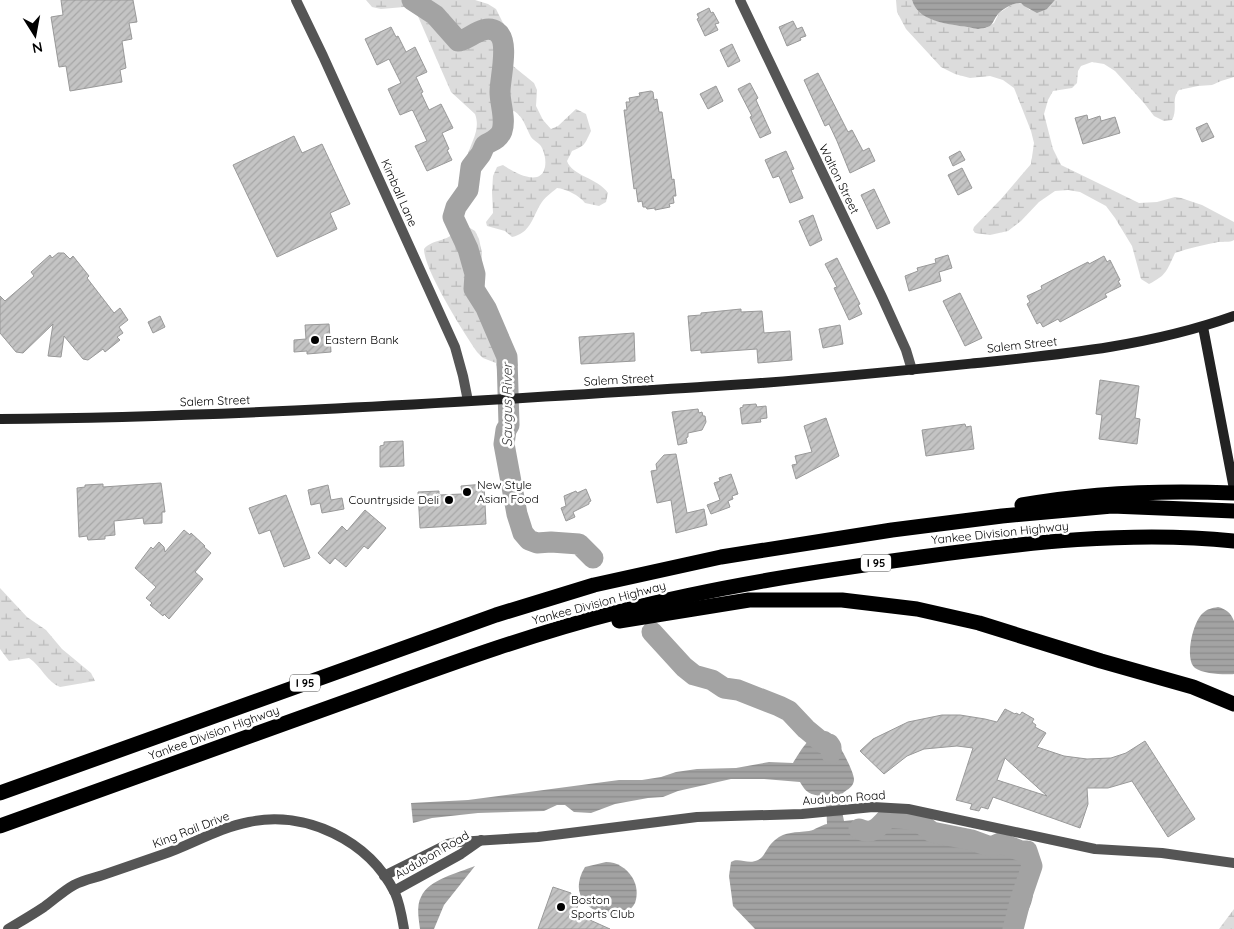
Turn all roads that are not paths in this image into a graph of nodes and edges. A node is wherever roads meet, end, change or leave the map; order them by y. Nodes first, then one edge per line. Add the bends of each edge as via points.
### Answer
1 (296, 0) edge
2 (740, 0) edge
3 (1234, 316) edge
4 (1203, 327) junction
5 (912, 370) junction
6 (468, 401) junction
7 (0, 419) edge
8 (1234, 491) edge
9 (1234, 511) edge
10 (892, 530) junction
11 (1234, 541) edge
12 (545, 632) junction
13 (1193, 687) junction
14 (1234, 691) edge
15 (1234, 704) edge
16 (0, 793) edge
17 (0, 826) edge
18 (481, 840) junction
19 (1234, 863) edge
20 (384, 876) junction
21 (394, 891) junction
22 (8, 929) edge
23 (404, 929) edge

1 - 6 street, Kimball Lane via 455,347
2 - 5 street, Walton Street via 882,297
3 - 4 main road, Salem Street
4 - 5 main road, Salem Street via 1149,341 1065,354
4 - 8 main road
5 - 6 main road, Salem Street via 798,381
6 - 7 main road, Salem Street via 244,414
8 - 10 highway via 1136,491 1076,496
9 - 10 highway, Yankee Division Highway / I 95 via 1102,507
10 - 16 highway, Yankee Division Highway / I 95 via 721,557 545,599
11 - 12 highway, Yankee Division Highway / I 95 via 1126,537 990,548 764,580 689,595
12 - 13 highway via 749,600 842,600 948,615
12 - 17 highway, Yankee Division Highway / I 95
13 - 14 highway
13 - 15 highway
18 - 19 street, Audubon Road via 558,835 697,817 802,814 883,806 1096,849 1162,853
18 - 20 street, Audubon Road via 448,844
18 - 21 street, Audubon Road
20 - 21 street, King Rail Drive
20 - 22 street, King Rail Drive via 360,850 323,828 292,820 258,820 227,828 75,885
21 - 23 street, King Rail Drive

